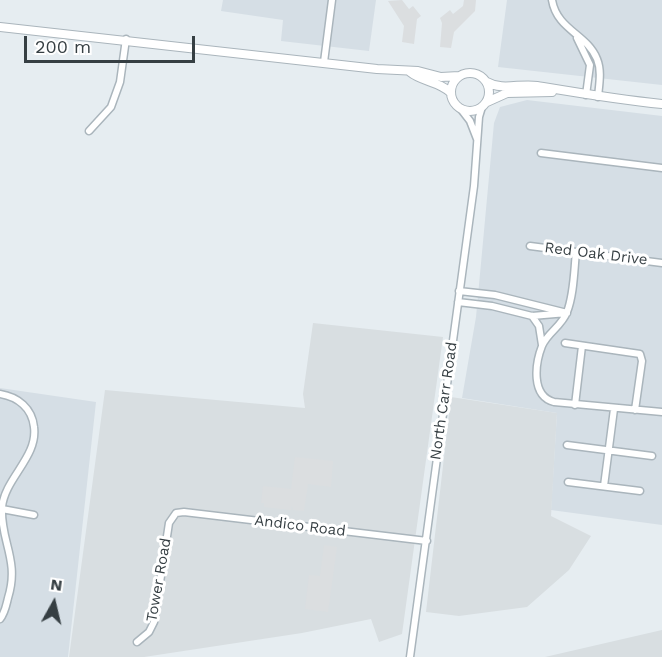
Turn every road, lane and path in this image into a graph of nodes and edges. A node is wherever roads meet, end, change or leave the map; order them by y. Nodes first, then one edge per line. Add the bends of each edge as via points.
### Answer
1 (333, 0) edge
2 (552, 0) edge
3 (0, 27) edge
4 (577, 37) junction
5 (126, 39) junction
6 (324, 62) junction
7 (410, 72) junction
8 (459, 76) junction
9 (487, 82) junction
10 (556, 91) junction
11 (451, 93) junction
12 (586, 95) junction
13 (598, 97) junction
14 (662, 104) edge
15 (484, 105) junction
16 (460, 108) junction
17 (89, 131) dead end
18 (478, 146) junction
19 (541, 153) dead end
20 (662, 168) edge
21 (530, 246) dead end
22 (576, 252) junction
23 (662, 263) edge
24 (459, 291) junction
25 (458, 302) junction
26 (567, 313) junction
27 (532, 316) junction
28 (565, 343) dead end
29 (542, 345) junction
30 (582, 346) junction
31 (0, 394) edge
32 (575, 405) junction
33 (614, 409) junction
34 (635, 410) junction
35 (662, 411) edge
36 (567, 445) dead end
37 (609, 450) junction
38 (652, 456) dead end
39 (568, 482) dead end
40 (604, 486) junction
41 (640, 491) dead end
42 (2, 509) junction
43 (34, 514) dead end
44 (174, 514) joint
45 (427, 541) junction
46 (0, 619) edge
47 (137, 642) dead end
48 (410, 657) edge

1 - 6 street
2 - 4 street via 560,21
3 - 5 street
4 - 12 street via 590,65
4 - 13 street via 589,46 597,60
5 - 6 street
5 - 17 street via 120,82 111,107
6 - 7 street
7 - 8 street
7 - 11 street via 442,85
8 - 9 street via 474,73
8 - 11 street
9 - 10 street via 496,87 537,86
9 - 15 street via 489,92
10 - 12 street
10 - 15 street via 507,93
11 - 16 street
12 - 13 street
13 - 14 street
15 - 16 street via 471,111
15 - 18 street, North Carr Road via 479,117
16 - 18 street, North Carr Road via 473,128
18 - 24 street, North Carr Road
19 - 20 street
21 - 22 street, Red Oak Drive
22 - 23 street, Red Oak Drive
22 - 26 street
24 - 25 street, North Carr Road
24 - 26 street
25 - 27 street
25 - 45 street, North Carr Road
26 - 27 street
26 - 29 street
27 - 29 street via 539,326
28 - 30 street
29 - 32 street via 537,389 548,401
30 - 32 street
30 - 34 street via 640,354
31 - 42 street via 24,405 32,417 34,431 29,451 7,488
32 - 33 street
33 - 34 street
33 - 37 street
34 - 35 street
36 - 37 street
37 - 38 street
37 - 40 street
39 - 40 street
40 - 41 street
42 - 43 street
42 - 46 street via 14,577
44 - 45 street, Andico Road via 184,512
44 - 47 street, Tower Road via 169,523 154,622
45 - 48 street, North Carr Road

